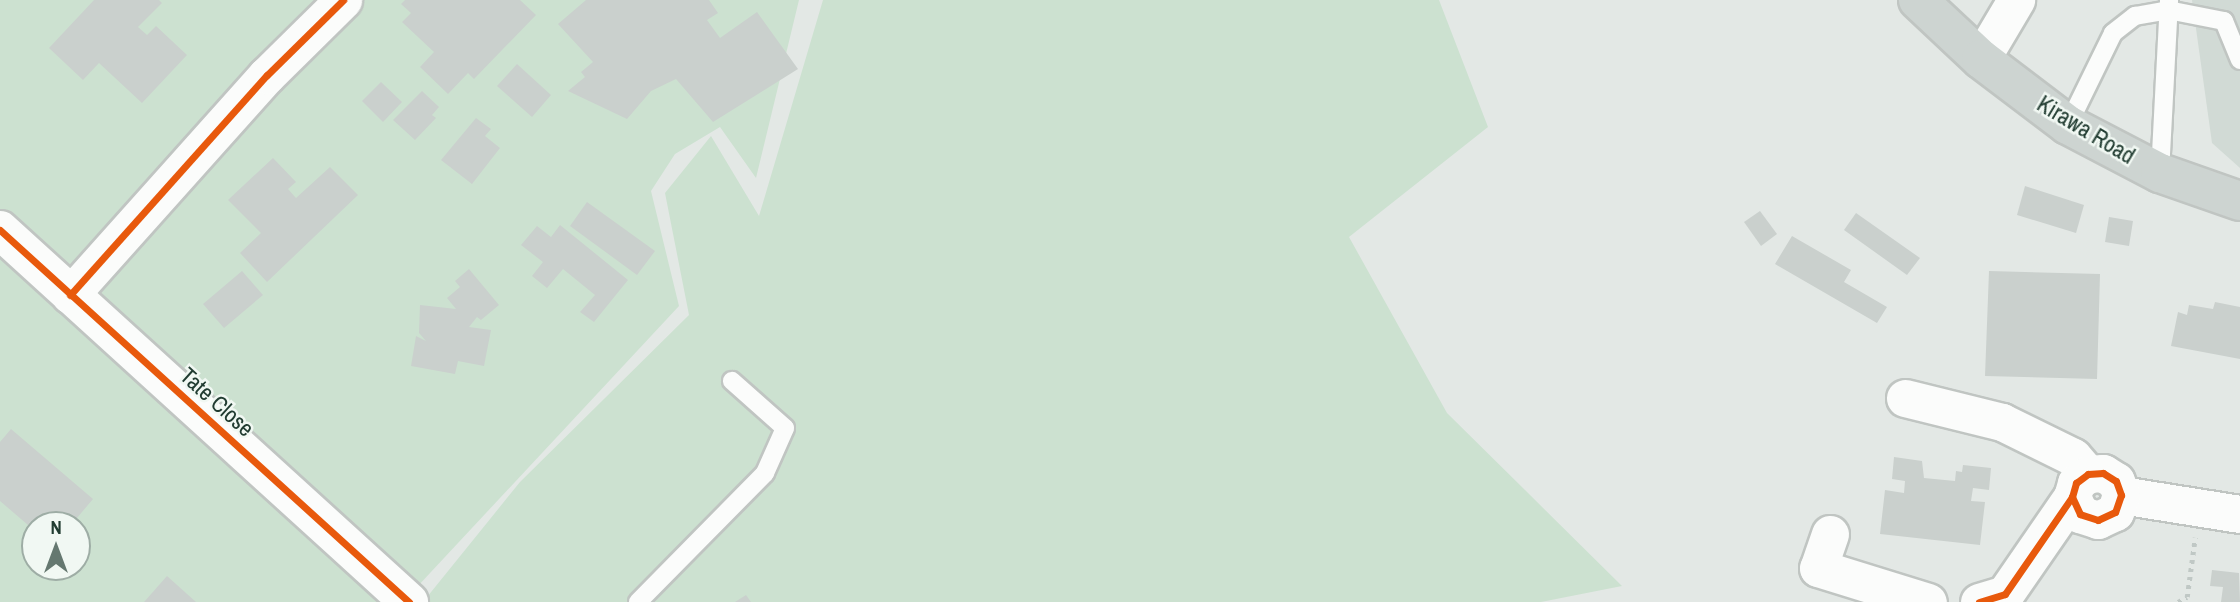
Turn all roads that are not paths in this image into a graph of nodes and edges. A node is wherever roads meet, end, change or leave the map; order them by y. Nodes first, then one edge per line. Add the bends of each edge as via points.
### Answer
1 (343, 0) edge
2 (1919, 0) edge
3 (2016, 0) edge
4 (2168, 5) edge
5 (1981, 59) junction
6 (2240, 60) edge
7 (2068, 125) junction
8 (2160, 173) junction
9 (2240, 201) edge
10 (0, 230) edge
11 (70, 295) junction
12 (732, 380) dead end
13 (1905, 398) dead end
14 (2080, 485) junction
15 (2240, 514) edge
16 (1830, 534) dead end
17 (409, 602) edge
18 (638, 602) edge
19 (1928, 602) edge
20 (1979, 602) edge

1 - 11 street via 267,75
2 - 5 main road, Kirawa Road
3 - 5 street
4 - 6 lane via 2224,22
4 - 7 lane via 2134,16 2113,33
4 - 8 lane
5 - 7 main road, Kirawa Road
7 - 8 main road, Kirawa Road
8 - 9 main road, Kirawa Road
10 - 11 street, Tate Close
11 - 17 street, Tate Close
12 - 18 lane via 785,428 765,473
13 - 14 street via 2002,422 2073,457
14 - 15 street via 2080,514 2098,520 2115,512 2121,495
14 - 20 street via 2005,594
16 - 19 street via 1818,568

